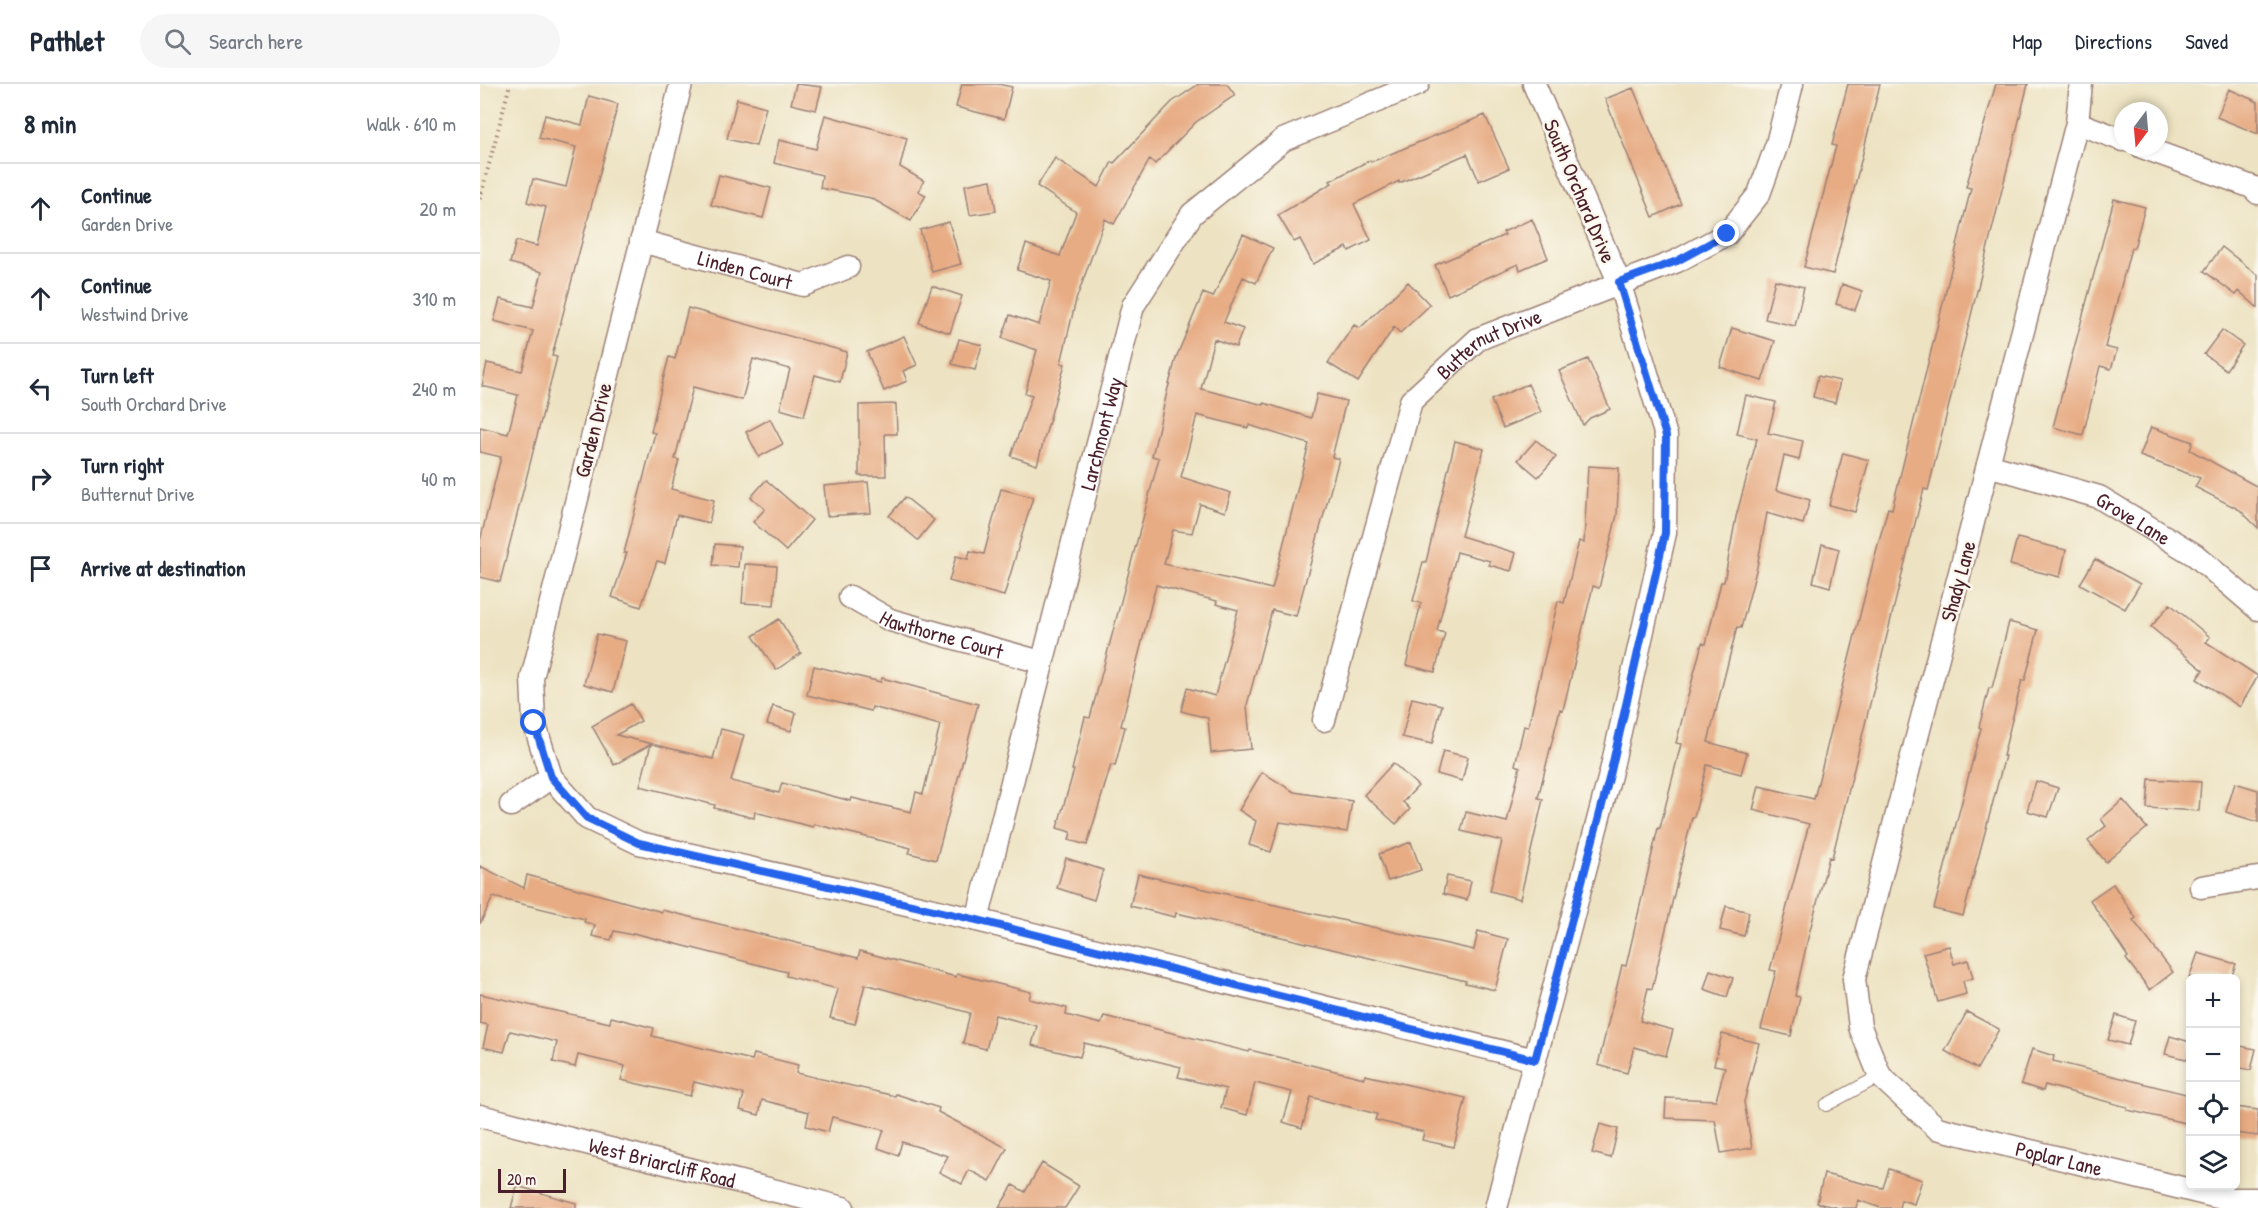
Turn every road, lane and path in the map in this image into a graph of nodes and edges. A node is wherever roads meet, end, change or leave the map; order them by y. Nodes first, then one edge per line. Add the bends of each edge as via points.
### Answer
1 (510, 84) edge
2 (681, 84) edge
3 (1418, 84) edge
4 (1534, 84) edge
5 (1792, 84) edge
6 (2081, 84) edge
7 (2077, 123) junction
8 (2114, 137) edge
9 (2167, 156) edge
10 (2258, 193) edge
11 (480, 199) edge
12 (641, 241) junction
13 (848, 267) dead end
14 (1619, 282) junction
15 (1988, 465) junction
16 (850, 597) dead end
17 (2258, 609) edge
18 (1041, 662) junction
19 (1324, 720) dead end
20 (551, 777) junction
21 (511, 805) dead end
22 (2258, 878) edge
23 (2201, 887) dead end
24 (977, 920) junction
25 (1535, 1060) junction
26 (1880, 1076) junction
27 (1826, 1105) dead end
28 (480, 1116) edge
29 (763, 1198) edge
30 (2258, 1199) edge
31 (843, 1208) edge
32 (1496, 1208) edge

1 - 11 path
2 - 12 street, Garden Drive
3 - 18 street, Larchmont Way via 1283,140 1186,223 1133,306
4 - 14 street, South Orchard Drive
5 - 14 street, Butternut Drive via 1759,194 1727,234 1677,261
6 - 7 street, Shady Lane
7 - 8 street
7 - 15 street, Shady Lane
9 - 10 street via 2252,187
12 - 13 street, Linden Court via 803,285
12 - 20 street, Garden Drive via 532,678 534,723
14 - 19 street, Butternut Drive via 1478,339 1411,401
14 - 25 street, South Orchard Drive via 1666,436 1665,533 1611,771
15 - 17 street, Grove Lane via 2099,497 2195,555
15 - 26 street, Shady Lane via 1854,979 1860,1027
16 - 18 street, Hawthorne Court via 890,620
18 - 24 street, Larchmont Way
20 - 21 street
20 - 24 street via 587,818 639,843
22 - 23 street
24 - 25 street
25 - 32 street, South Orchard Drive
26 - 27 lane
26 - 30 street, Poplar Lane via 1937,1128 2226,1199
28 - 29 street, West Briarcliff Road
29 - 31 street, West Briarcliff Road

